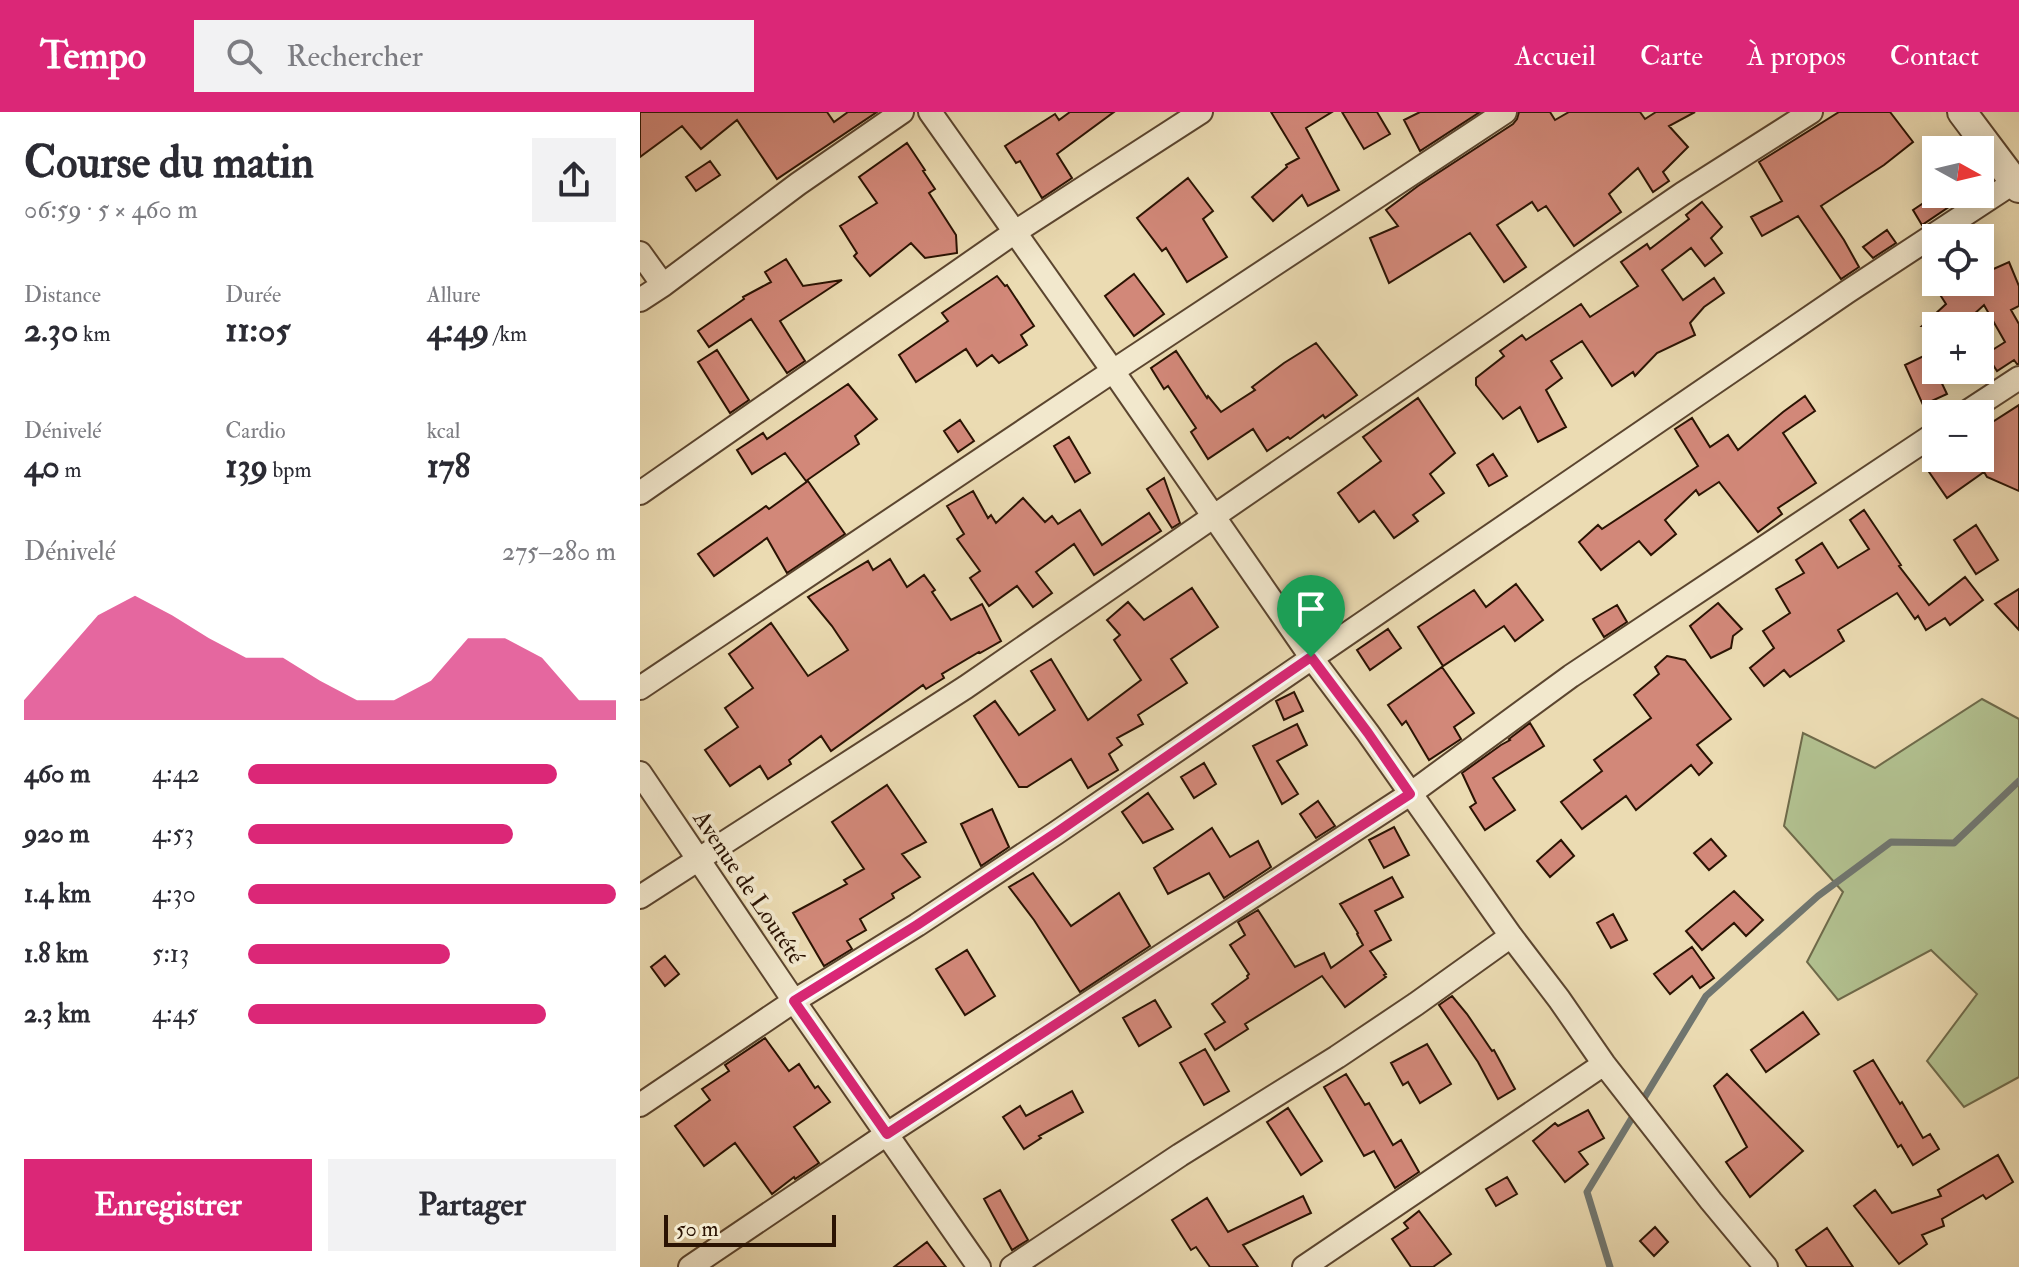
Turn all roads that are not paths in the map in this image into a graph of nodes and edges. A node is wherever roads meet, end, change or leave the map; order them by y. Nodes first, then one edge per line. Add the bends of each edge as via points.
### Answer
1 (902, 112) edge
2 (930, 112) edge
3 (1201, 112) edge
4 (1505, 112) edge
5 (1811, 112) edge
6 (1962, 112) edge
7 (2018, 183) edge
8 (1015, 232) junction
9 (640, 253) edge
10 (663, 285) junction
11 (640, 300) edge
12 (1113, 371) junction
13 (2019, 378) edge
14 (1985, 400) edge
15 (1922, 442) edge
16 (640, 493) edge
17 (1212, 516) junction
18 (1311, 657) junction
19 (640, 688) edge
20 (640, 773) edge
21 (1410, 794) junction
22 (699, 858) junction
23 (640, 897) edge
24 (1511, 936) junction
25 (794, 1001) junction
26 (1604, 1064) junction
27 (640, 1105) edge
28 (887, 1134) junction
29 (690, 1267) edge
30 (979, 1267) edge
31 (1012, 1267) edge
32 (1304, 1267) edge
33 (1766, 1267) edge

1 - 10 street
2 - 8 street
3 - 8 street
4 - 12 street
5 - 17 street via 1682,194
6 - 7 street
7 - 18 street via 1847,292
8 - 12 street
8 - 16 street
9 - 10 street
10 - 11 street
12 - 17 street
12 - 19 street
13 - 14 street
15 - 21 street via 1571,676
17 - 18 street
17 - 22 street via 966,687
18 - 21 street
18 - 25 street via 1044,841
20 - 22 street, Avenue de Loutété
21 - 24 street
21 - 28 street
22 - 23 street
22 - 25 street, Avenue de Loutété
24 - 26 street
24 - 31 street via 1337,1057
25 - 27 street
25 - 28 street, Avenue de Loutété
26 - 32 street
26 - 33 street
28 - 29 street
28 - 30 street, Avenue de Loutété

